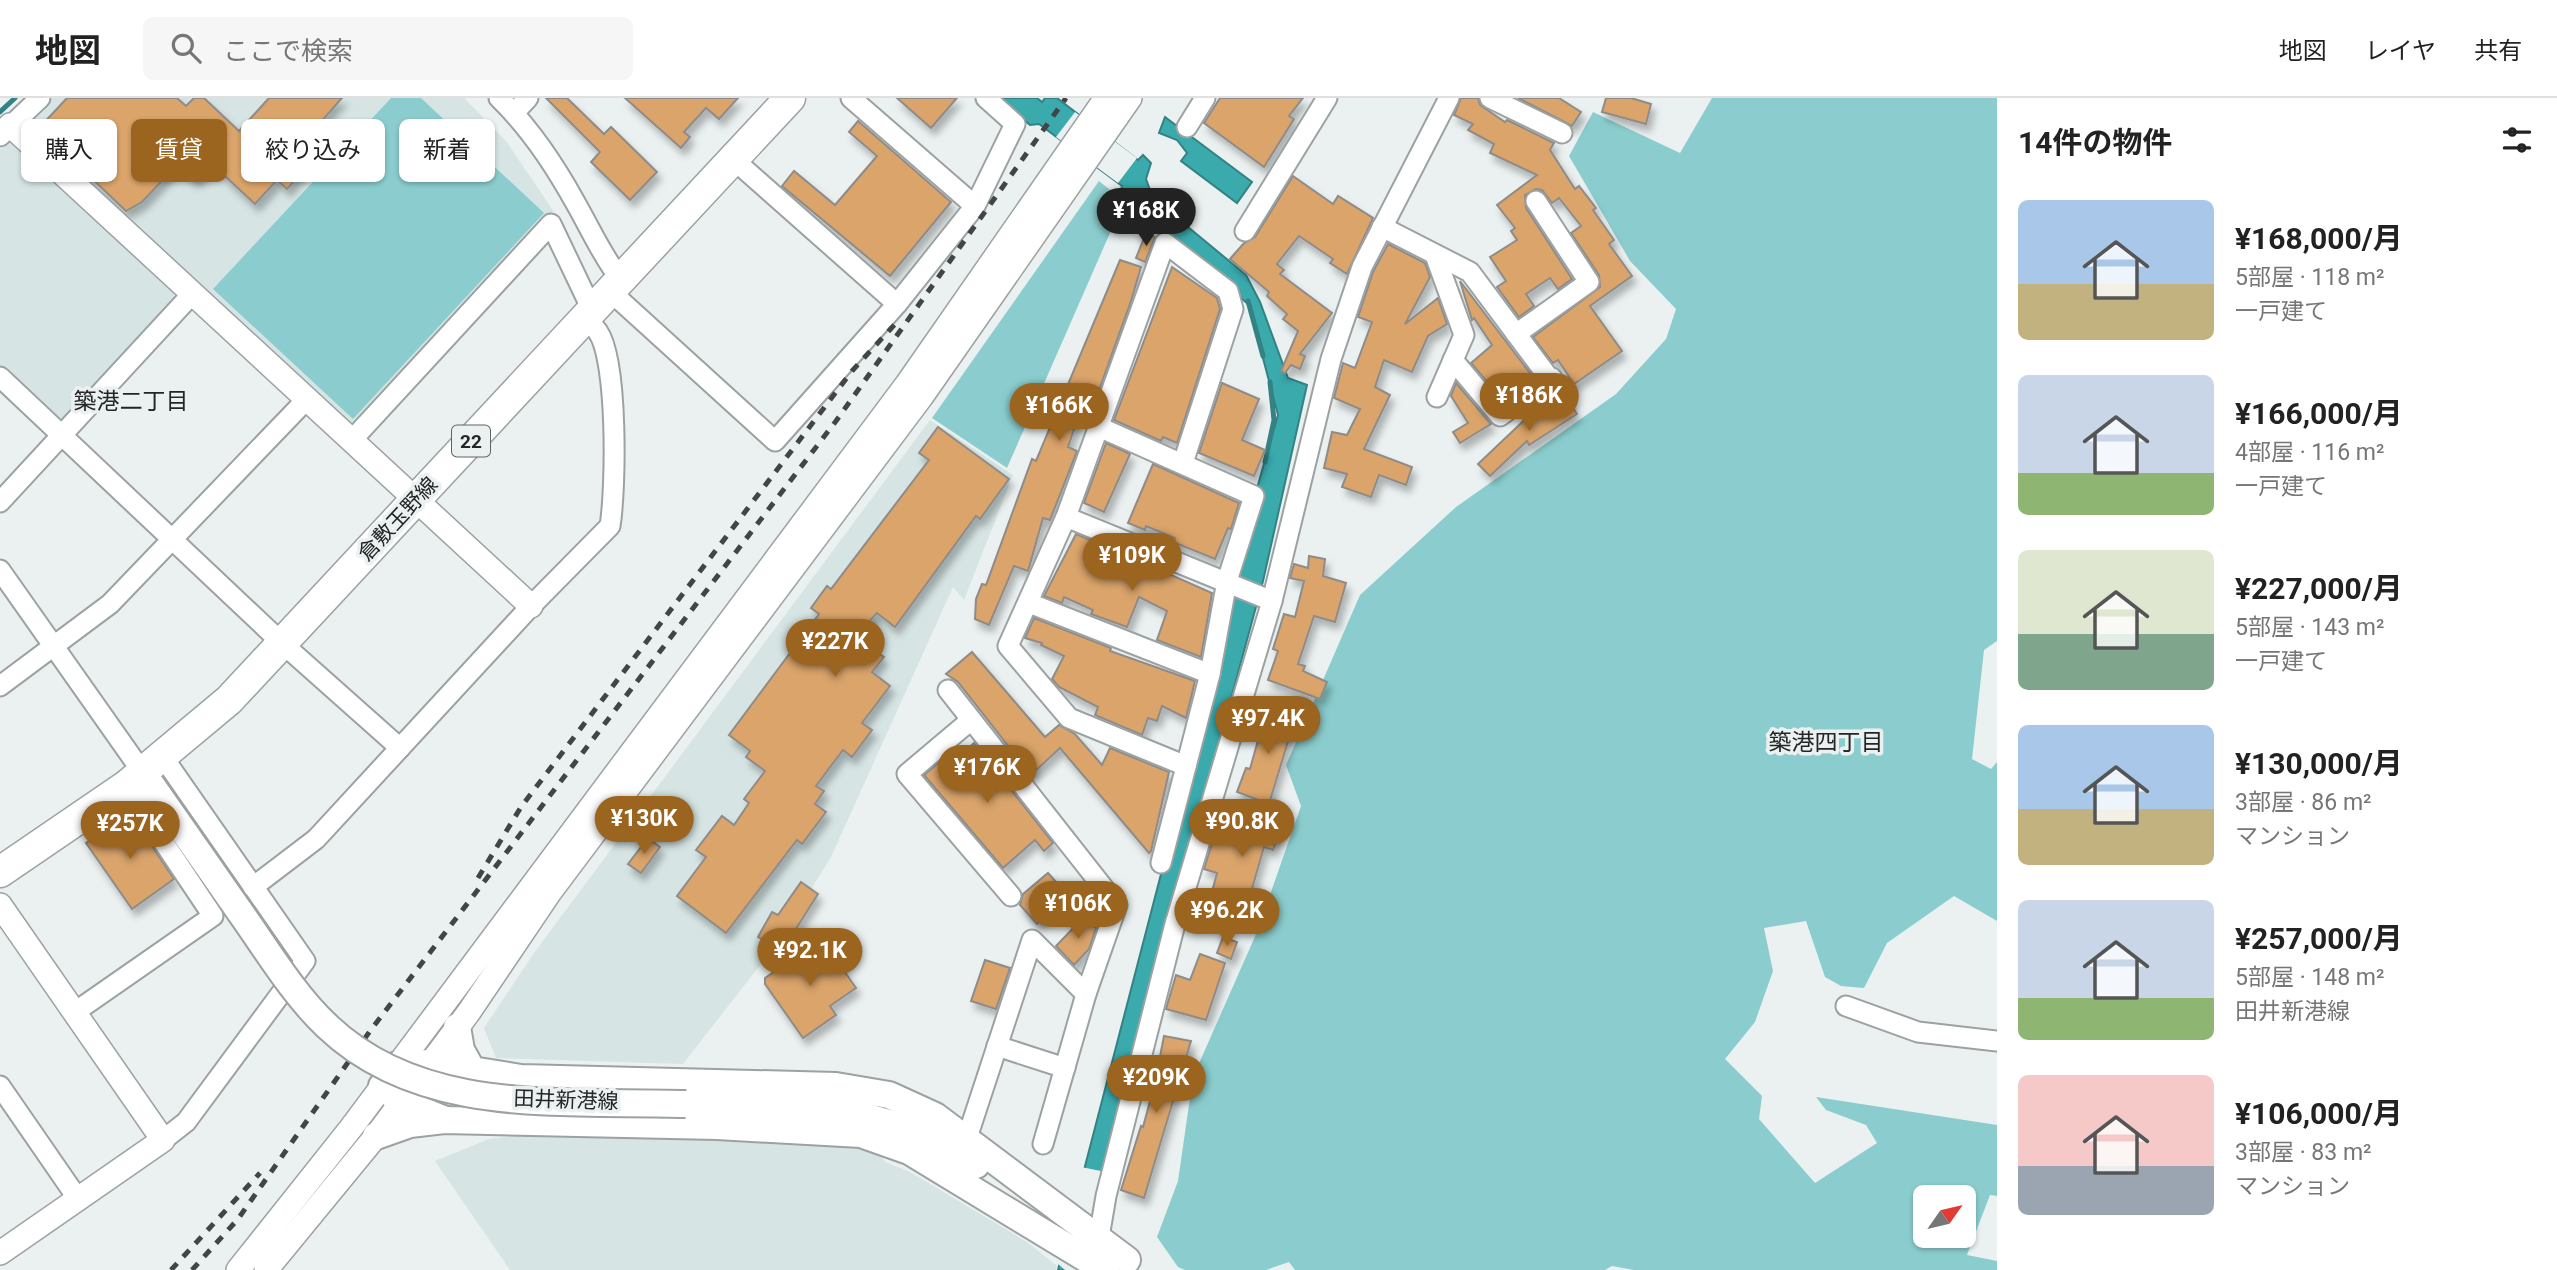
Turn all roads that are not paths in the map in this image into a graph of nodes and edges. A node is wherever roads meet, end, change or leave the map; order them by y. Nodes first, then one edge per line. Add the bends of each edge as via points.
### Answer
1 (40, 98) edge
2 (499, 98) edge
3 (528, 98) edge
4 (790, 98) edge
5 (851, 98) edge
6 (986, 98) edge
7 (1106, 98) edge
8 (1129, 98) edge
9 (1205, 98) edge
10 (1327, 98) edge
11 (1450, 98) edge
12 (1490, 98) edge
13 (514, 113) junction
14 (3, 123) edge
15 (1188, 127) dead end
16 (1097, 128) junction
17 (1562, 133) dead end
18 (1079, 154) junction
19 (733, 159) junction
20 (1536, 201) dead end
21 (975, 206) junction
22 (1382, 227) junction
23 (1245, 231) dead end
24 (1435, 255) junction
25 (193, 293) junction
26 (603, 301) junction
27 (897, 304) junction
28 (1516, 334) junction
29 (1453, 360) junction
30 (0, 377) edge
31 (1437, 397) dead end
32 (307, 399) junction
33 (1099, 427) junction
34 (62, 435) junction
35 (352, 440) junction
36 (1183, 463) junction
37 (416, 499) junction
38 (0, 502) edge
39 (1066, 517) junction
40 (172, 540) junction
41 (0, 570) edge
42 (1227, 581) junction
43 (1272, 601) junction
44 (1030, 603) junction
45 (531, 606) junction
46 (283, 644) junction
47 (54, 648) junction
48 (1210, 674) junction
49 (0, 686) edge
50 (948, 690) dead end
51 (971, 720) junction
52 (400, 748) junction
53 (1186, 766) junction
54 (144, 772) junction
55 (1161, 863) dead end
56 (0, 872) edge
57 (253, 887) junction
58 (1011, 896) dead end
59 (0, 905) edge
60 (1086, 994) junction
61 (1846, 1006) dead end
62 (75, 1012) junction
63 (457, 1027) junction
64 (1997, 1041) edge
65 (997, 1046) junction
66 (430, 1063) junction
67 (397, 1065) junction
68 (1065, 1068) junction
69 (472, 1070) junction
70 (0, 1086) edge
71 (391, 1094) junction
72 (444, 1120) junction
73 (376, 1136) junction
74 (967, 1138) junction
75 (163, 1140) junction
76 (1044, 1144) dead end
77 (78, 1199) junction
78 (1067, 1229) junction
79 (0, 1253) edge
80 (1103, 1257) edge
81 (239, 1270) edge
82 (266, 1270) edge

1 - 14 street
2 - 13 street
3 - 13 street
4 - 19 main road, 倉敷玉野線 / 22
5 - 21 street
6 - 21 street via 1016,124
7 - 16 street
8 - 16 street
9 - 15 street
10 - 23 street
11 - 22 street
12 - 17 street
13 - 26 street via 554,167 608,264
14 - 25 street
16 - 18 street
18 - 63 street via 914,406 550,892
18 - 67 street
19 - 26 main road, 倉敷玉野線 / 22
19 - 27 street
20 - 28 street via 1589,282
21 - 27 street
22 - 24 street
22 - 43 street via 1362,267 1331,359
24 - 28 street via 1470,272
24 - 29 street via 1464,335
25 - 32 street
25 - 34 street
26 - 27 street via 775,441
26 - 35 street via 551,224
26 - 37 main road, 倉敷玉野線 / 22
26 - 45 street via 599,333 611,383 615,450 610,526
28 - 29 street via 1552,380 1500,416
29 - 31 street
30 - 34 street
32 - 35 street
32 - 40 street
33 - 36 street
33 - 36 street via 1166,243 1228,291 1233,309
33 - 39 street
34 - 38 street
34 - 40 street
35 - 37 street
36 - 42 street via 1254,496
37 - 45 street
37 - 46 main road, 倉敷玉野線 / 22
39 - 42 street
39 - 44 street
40 - 46 street
40 - 47 street via 110,604
41 - 47 street
42 - 43 street
42 - 48 street
43 - 80 street via 1175,925 1106,1196
44 - 48 street
44 - 53 street via 1008,646 1069,718
45 - 52 street
46 - 52 street
46 - 54 main road, 倉敷玉野線 / 22 via 229,700
47 - 49 street
47 - 54 street
48 - 53 street
50 - 51 street
51 - 58 street via 907,774
51 - 60 street via 1117,905
52 - 57 street via 316,839
53 - 55 street
54 - 56 main road, 倉敷玉野線 / 22
54 - 57 street
54 - 62 street via 213,916
54 - 78 main road, 田井新港線, bridge via 325,1025 359,1052 406,1077 444,1090 487,1097 847,1111 899,1124 958,1153
57 - 75 street via 304,961 186,1122
59 - 62 street
60 - 65 street via 1032,940
60 - 68 street
61 - 64 street via 1918,1032
62 - 75 street
63 - 66 street
63 - 69 main road via 461,1051
65 - 68 street
65 - 74 street
66 - 67 main road
66 - 69 main road
66 - 71 street
67 - 71 street
68 - 76 street
69 - 74 main road via 521,1078 865,1088 911,1104
70 - 77 street
71 - 72 main road
71 - 73 street
71 - 81 street
72 - 73 main road via 410,1124
72 - 78 main road via 861,1134 909,1151
73 - 82 street
74 - 78 main road
75 - 77 street
77 - 79 street
78 - 80 main road, 田井新港線

